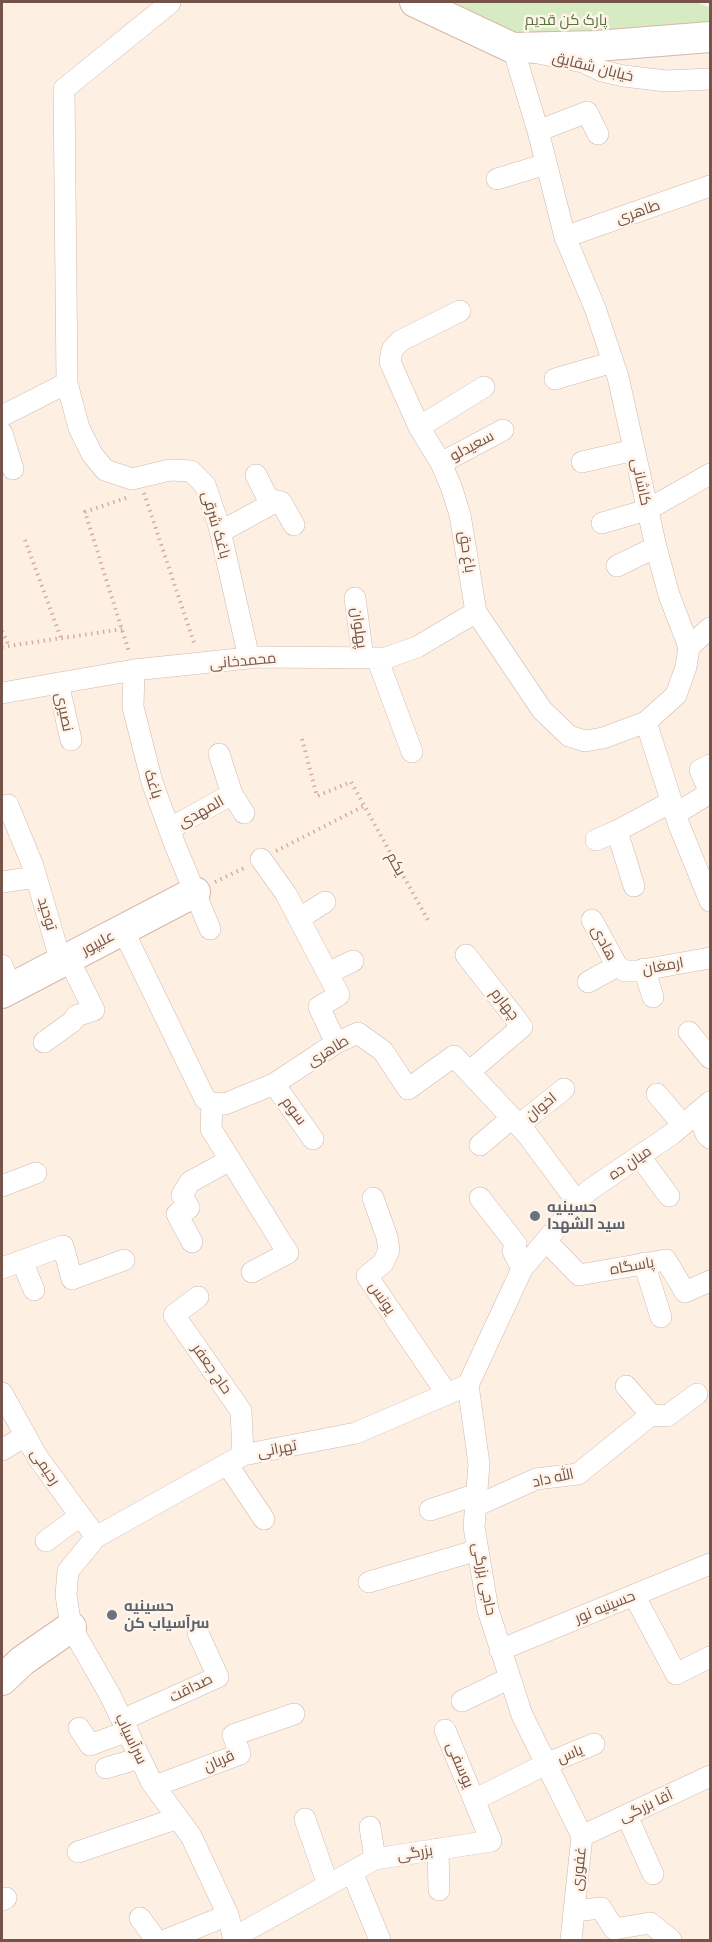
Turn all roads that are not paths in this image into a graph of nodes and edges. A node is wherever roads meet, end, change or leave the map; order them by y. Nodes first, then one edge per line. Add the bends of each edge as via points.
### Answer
1 (169, 2) edge
2 (417, 2) edge
3 (711, 37) edge
4 (513, 48) junction
5 (711, 79) edge
6 (538, 131) junction
7 (598, 134) dead end
8 (546, 164) junction
9 (497, 180) dead end
10 (711, 186) edge
11 (565, 237) junction
12 (460, 311) dead end
13 (613, 362) junction
14 (555, 380) dead end
15 (67, 384) junction
16 (484, 387) dead end
17 (2, 416) edge
18 (419, 427) junction
19 (503, 430) dead end
20 (2, 433) edge
21 (634, 450) junction
22 (582, 462) dead end
23 (441, 463) junction
24 (13, 469) dead end
25 (711, 474) edge
26 (256, 475) dead end
27 (276, 501) junction
28 (647, 510) junction
29 (602, 523) dead end
30 (294, 525) dead end
31 (220, 532) junction
32 (656, 547) junction
33 (617, 566) dead end
34 (355, 598) dead end
35 (476, 612) junction
36 (711, 628) edge
37 (689, 647) junction
38 (249, 658) junction
39 (370, 658) junction
40 (134, 670) junction
41 (58, 683) junction
42 (2, 693) edge
43 (646, 722) junction
44 (71, 740) dead end
45 (412, 752) dead end
46 (219, 754) dead end
47 (711, 765) edge
48 (232, 795) junction
49 (8, 805) dead end
50 (673, 808) junction
51 (244, 813) dead end
52 (169, 829) junction
53 (617, 831) junction
54 (597, 840) dead end
55 (261, 859) dead end
56 (34, 872) junction
57 (2, 882) edge
58 (634, 886) dead end
59 (195, 892) junction
60 (711, 901) edge
61 (325, 902) dead end
62 (300, 918) junction
63 (592, 920) dead end
64 (210, 928) dead end
65 (123, 930) junction
66 (466, 955) dead end
67 (711, 958) edge
68 (65, 960) junction
69 (353, 961) dead end
70 (617, 966) junction
71 (644, 969) junction
72 (328, 973) junction
73 (5, 982) edge
74 (588, 982) dead end
75 (653, 997) dead end
76 (689, 1032) dead end
77 (44, 1042) dead end
78 (336, 1043) junction
79 (711, 1058) edge
80 (469, 1072) junction
81 (274, 1084) junction
82 (564, 1089) dead end
83 (657, 1094) dead end
84 (212, 1103) junction
85 (697, 1113) edge
86 (516, 1121) junction
87 (711, 1138) edge
88 (313, 1139) dead end
89 (480, 1145) dead end
90 (640, 1157) junction
91 (230, 1160) junction
92 (36, 1173) dead end
93 (2, 1186) edge
94 (669, 1196) dead end
95 (374, 1198) dead end
96 (480, 1198) dead end
97 (578, 1203) junction
98 (546, 1241) junction
99 (192, 1242) dead end
100 (124, 1260) dead end
101 (22, 1261) junction
102 (644, 1263) junction
103 (2, 1268) edge
104 (522, 1269) junction
105 (252, 1272) dead end
106 (711, 1281) edge
107 (34, 1290) dead end
108 (198, 1297) dead end
109 (661, 1317) dead end
110 (468, 1385) junction
111 (626, 1386) dead end
112 (2, 1393) edge
113 (447, 1394) junction
114 (697, 1394) dead end
115 (651, 1415) junction
116 (25, 1436) junction
117 (2, 1450) edge
118 (235, 1460) junction
119 (476, 1500) junction
120 (430, 1510) dead end
121 (80, 1516) junction
122 (264, 1519) dead end
123 (96, 1537) junction
124 (46, 1541) dead end
125 (478, 1550) junction
126 (711, 1564) edge
127 (369, 1582) dead end
128 (634, 1595) junction
129 (71, 1627) junction
130 (198, 1633) dead end
131 (500, 1650) junction
132 (711, 1657) edge
133 (510, 1678) junction
134 (2, 1680) edge
135 (462, 1701) dead end
136 (294, 1714) dead end
137 (125, 1726) junction
138 (79, 1728) dead end
139 (445, 1730) dead end
140 (594, 1744) dead end
141 (140, 1758) junction
142 (546, 1764) junction
143 (106, 1768) dead end
144 (711, 1776) edge
145 (155, 1786) junction
146 (474, 1800) junction
147 (627, 1816) junction
148 (178, 1818) junction
149 (305, 1820) dead end
150 (370, 1827) dead end
151 (582, 1836) junction
152 (438, 1849) junction
153 (78, 1851) dead end
154 (375, 1859) junction
155 (352, 1872) junction
156 (653, 1874) dead end
157 (328, 1885) junction
158 (439, 1890) dead end
159 (574, 1911) junction
160 (228, 1915) junction
161 (140, 1918) dead end
162 (234, 1939) edge
163 (156, 1941) edge
164 (166, 1941) edge
165 (380, 1941) edge
166 (571, 1941) edge
167 (671, 1941) edge

1 - 15 street via 64,89
2 - 4 main road
3 - 4 main road
4 - 5 street, خیابان شقایق via 583,62 624,76 666,81
4 - 6 street, کاشانی
6 - 7 street via 587,112
6 - 8 street, کاشانی
8 - 9 street
8 - 11 street, کاشانی
10 - 11 street, طاهری
11 - 13 street, کاشانی
12 - 18 street, باغ حق via 400,341 393,350 390,362
13 - 14 street
13 - 21 street, کاشانی
15 - 17 street
15 - 31 street, باغک شرقی via 79,428 105,470 132,479 170,470 191,471 205,485
16 - 18 street
18 - 23 street, باغ حق
19 - 23 street, سعیدلو
20 - 24 street
21 - 22 street
21 - 28 street, کاشانی
23 - 35 street, باغ حق via 460,515
25 - 28 street
26 - 27 street via 268,499
27 - 30 street via 281,502
27 - 31 street
28 - 29 street
28 - 32 street, کاشانی
31 - 38 street, باغک شرقی
32 - 33 street
32 - 37 street, کاشانی
34 - 39 street, پهلوان
35 - 39 street, محمدخانی via 417,646 386,658
35 - 43 street, باغ حق via 542,710 570,736 585,741 603,738
36 - 37 street
37 - 43 street via 676,695
38 - 39 street, محمدخانی
38 - 40 street, محمدخانی
39 - 45 street, پهلوان
40 - 41 street, محمدخانی
40 - 52 street, باغک via 133,707 152,782
41 - 42 street, محمدخانی
41 - 44 street, نصیری
43 - 50 street
46 - 48 street
47 - 50 street via 700,770 710,793
48 - 51 street
48 - 52 street, المهدی
49 - 56 street, توحید
50 - 53 street
50 - 60 street
52 - 59 street, باغک
53 - 54 street
53 - 58 street
55 - 62 street
56 - 57 street
56 - 68 street, توحید
59 - 64 street, باغک
59 - 65 main road, علیپور
61 - 62 street
62 - 72 street
63 - 70 street, هادی
65 - 68 main road, علیپور
65 - 84 street via 205,1099
66 - 80 street, چهارم via 522,1027
67 - 71 street, ارمغان
68 - 73 main road, علیپور
68 - 77 street, توحید via 94,1010 76,1016
69 - 72 street
70 - 71 street, ارمغان via 625,971
70 - 74 street
71 - 75 street
72 - 78 street via 339,995 318,1007
76 - 79 street
78 - 80 street, طاهری via 358,1033 383,1051 408,1089 454,1056
78 - 81 street, طاهری
80 - 86 street, طاهری
81 - 84 street, طاهری via 225,1104
81 - 88 street, سوم
82 - 86 street, اخوان
83 - 85 street
84 - 91 street via 211,1129
85 - 87 street
85 - 90 street, میان ده
86 - 89 street, اخوان
86 - 97 street, طاهری
90 - 94 street
90 - 97 street, میان ده via 588,1191
91 - 99 street via 190,1182 182,1196 189,1208 177,1214
91 - 105 street via 288,1253
92 - 93 street
95 - 113 street, یونس via 389,1250 383,1263 367,1276
96 - 104 street via 516,1244 513,1251
97 - 98 street, میان ده
98 - 102 street, پاسگاه via 579,1275
98 - 104 street, میان ده
100 - 101 street via 72,1279 63,1246
101 - 103 street
101 - 107 street
102 - 106 street, پاسگاه via 666,1260 685,1292
102 - 109 street
104 - 110 street, میان ده
108 - 118 street, حاج جعفر via 174,1315 241,1411
110 - 113 street, تهرانی
110 - 119 street, حاجی بزرگی via 479,1464
111 - 115 street
112 - 116 street, رحیمی
113 - 118 street, تهرانی via 356,1433
114 - 115 street via 667,1416
115 - 119 street, الله داد via 578,1474 536,1479
116 - 117 street
116 - 121 street, رحیمی
118 - 122 street
118 - 123 street, تهرانی
119 - 120 street, الله داد
119 - 125 street, حاجی بزرگی via 474,1527
121 - 123 street, رحیمی
121 - 124 street
123 - 129 street, سرآسیاب via 68,1571 66,1595
125 - 127 street
125 - 131 street, حاجی بزرگی via 488,1610
126 - 128 street, حسینیه نور
128 - 131 street, حسینیه نور
128 - 132 street via 676,1674
129 - 134 main road
129 - 137 street, سرآسیاب
130 - 137 street, صداقت via 218,1677
131 - 133 street, حاجی بزرگی
133 - 135 street
133 - 142 street, حاجی بزرگی via 522,1715
136 - 145 street, قربان via 233,1735 240,1754
137 - 138 street via 90,1745
137 - 141 street, سرآسیاب
139 - 146 street, یوسفی
140 - 142 street, یاس
141 - 143 street
141 - 145 street, سرآسیاب
142 - 146 street
142 - 151 street, غفوری
144 - 147 street, آقا بزرگی
145 - 148 street, سرآسیاب
146 - 152 street, بزرگی via 491,1841
147 - 151 street, آقا بزرگی
147 - 156 street
148 - 153 street
148 - 160 street, سرآسیاب via 191,1836
149 - 157 street
150 - 154 street
151 - 159 street, غفوری
152 - 154 street, بزرگی
152 - 158 street
154 - 155 street, بزرگی
155 - 157 street, بزرگی
155 - 165 street
157 - 162 street, بزرگی
159 - 166 street, غفوری
159 - 167 street via 601,1908 614,1929 650,1923
160 - 162 street, سرآسیاب
160 - 164 street
161 - 163 street

